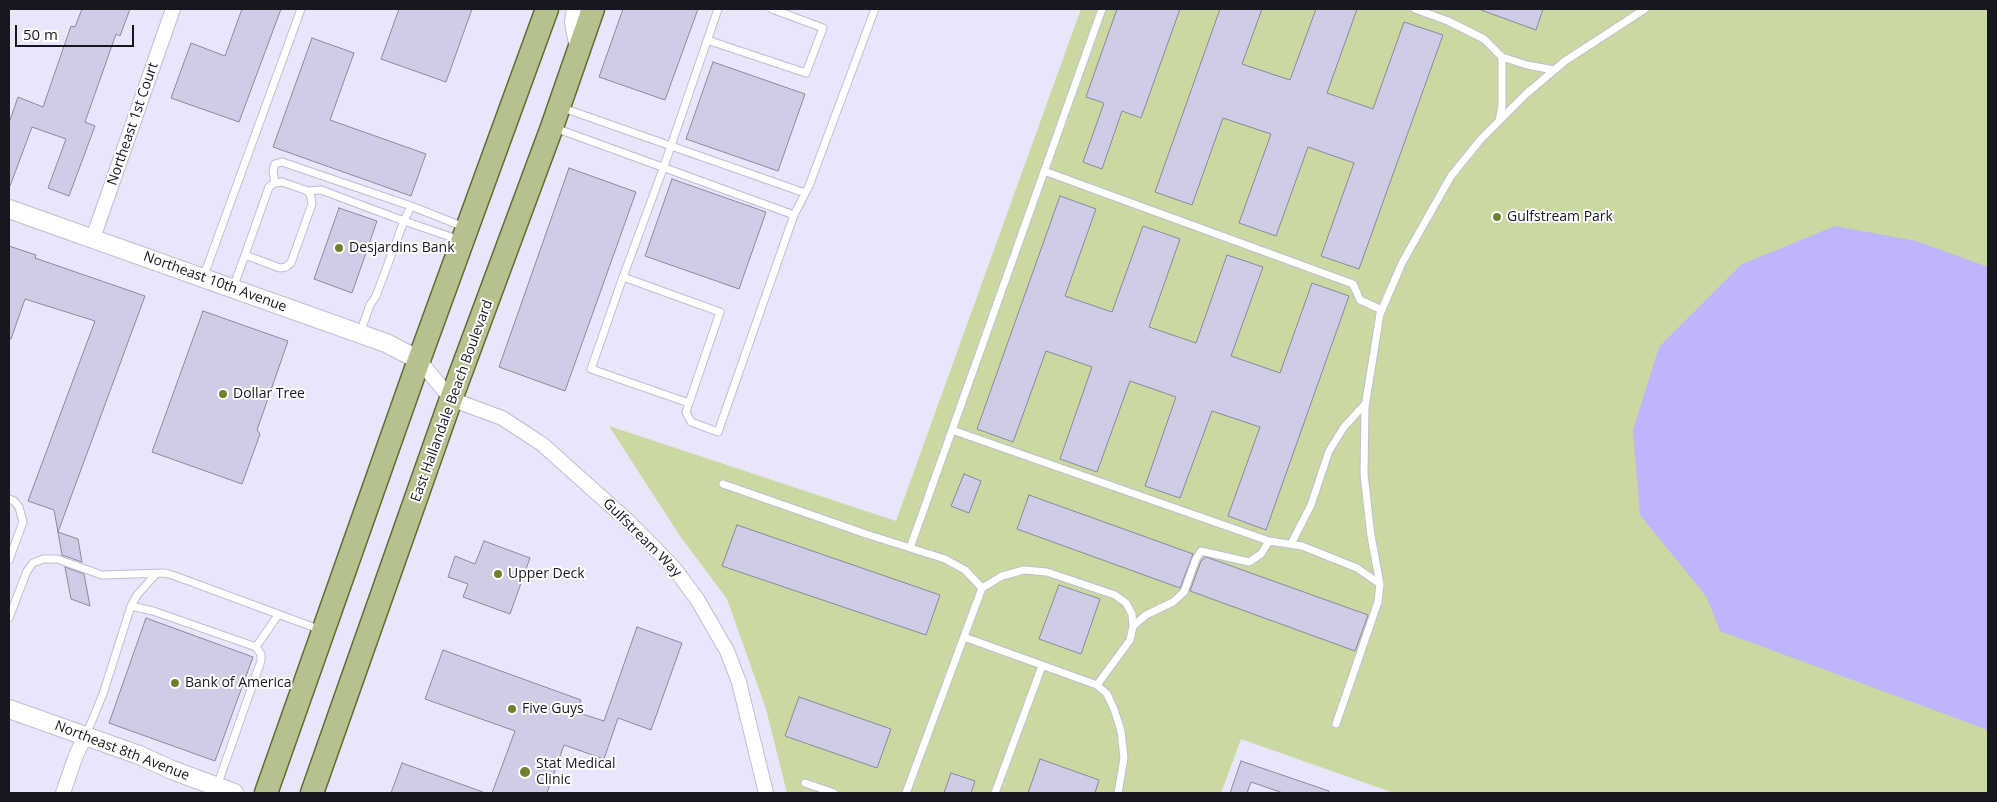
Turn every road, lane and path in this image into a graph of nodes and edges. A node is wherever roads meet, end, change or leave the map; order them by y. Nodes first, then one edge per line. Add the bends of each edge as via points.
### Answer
1 (173, 9) edge
2 (301, 9) edge
3 (547, 9) edge
4 (574, 9) edge
5 (593, 9) edge
6 (718, 9) edge
7 (772, 9) edge
8 (875, 9) edge
9 (1102, 9) edge
10 (1415, 9) edge
11 (1645, 9) edge
12 (707, 40) junction
13 (1502, 57) junction
14 (576, 58) junction
15 (1554, 70) junction
16 (556, 117) junction
17 (1499, 121) junction
18 (670, 146) junction
19 (663, 169) junction
20 (1044, 171) junction
21 (275, 183) junction
22 (308, 191) junction
23 (805, 193) junction
24 (410, 206) junction
25 (9, 209) edge
26 (794, 215) junction
27 (404, 220) junction
28 (465, 235) junction
29 (93, 238) junction
30 (245, 255) junction
31 (623, 277) junction
32 (204, 278) junction
33 (233, 288) junction
34 (1382, 310) junction
35 (360, 333) junction
36 (419, 360) junction
37 (451, 399) junction
38 (689, 403) junction
39 (1365, 404) junction
40 (952, 430) junction
41 (723, 484) dead end
42 (9, 499) edge
43 (1269, 541) junction
44 (1291, 544) junction
45 (910, 548) junction
46 (9, 560) edge
47 (156, 574) junction
48 (1380, 584) junction
49 (982, 588) junction
50 (131, 606) junction
51 (278, 615) junction
52 (9, 618) edge
53 (1133, 626) junction
54 (324, 631) junction
55 (964, 637) junction
56 (256, 647) junction
57 (1042, 666) junction
58 (1097, 685) junction
59 (9, 709) edge
60 (1336, 724) dead end
61 (86, 735) junction
62 (805, 782) dead end
63 (217, 787) junction
64 (63, 793) edge
65 (234, 793) edge
66 (266, 793) edge
67 (312, 793) edge
68 (766, 793) edge
69 (834, 793) edge
70 (906, 793) edge
71 (995, 793) edge
72 (1118, 793) edge

1 - 29 street, Northeast 1st Court
2 - 32 lane
3 - 28 main road
4 - 14 street via 572,22
5 - 14 main road, East Hallandale Beach Boulevard
6 - 12 lane
7 - 12 lane via 823,28 806,73
8 - 23 lane
9 - 20 lane
10 - 13 lane via 1448,21 1484,40
11 - 15 lane
12 - 18 lane
13 - 15 lane
13 - 17 lane
14 - 16 main road, East Hallandale Beach Boulevard
15 - 17 lane
16 - 18 lane
16 - 19 lane
16 - 37 main road, East Hallandale Beach Boulevard
17 - 34 lane via 1451,176 1402,263
18 - 19 lane
18 - 23 lane
19 - 26 lane
19 - 31 lane
20 - 34 lane via 1353,284 1360,300
20 - 40 lane
21 - 22 lane via 282,182
21 - 24 lane via 275,164 282,162
21 - 30 lane via 269,187
22 - 27 lane via 321,190
22 - 30 lane via 312,204 291,263 280,268
23 - 26 lane
24 - 27 lane
24 - 28 lane
25 - 29 street, Northeast 10th Avenue
26 - 38 lane via 718,432 692,422 686,412
27 - 28 lane
27 - 35 lane
28 - 36 main road
29 - 32 street, Northeast 10th Avenue
30 - 33 lane
31 - 38 lane via 720,312
31 - 38 lane via 591,369
32 - 33 street, Northeast 10th Avenue
33 - 35 street, Northeast 10th Avenue
34 - 39 lane
35 - 36 street, Northeast 10th Avenue
36 - 37 street
36 - 54 main road
37 - 67 main road, East Hallandale Beach Boulevard
37 - 68 street, Gulfstream Way via 502,418 542,444 628,521 674,568 697,599 727,651 739,682
39 - 44 lane via 1329,451 1311,504
39 - 48 lane via 1364,474
40 - 43 lane
40 - 45 lane
41 - 45 lane
42 - 46 lane via 19,507 22,522
43 - 44 lane
43 - 53 lane via 1261,554 1249,562 1202,551 1196,558 1184,592 1174,602 1146,615
44 - 48 lane via 1357,568
45 - 49 lane via 945,559 965,570
47 - 50 lane via 136,595
47 - 51 lane via 175,576
47 - 52 lane via 102,575 57,559 43,559 26,571
48 - 60 lane via 1378,602
49 - 53 lane via 1002,576 1024,570 1047,572 1115,595 1126,603 1132,614
49 - 55 lane
50 - 56 lane
50 - 61 lane via 103,694
51 - 54 lane
51 - 56 lane
53 - 58 lane via 1130,640
54 - 66 main road
55 - 57 lane
55 - 70 lane
56 - 63 lane via 261,661
57 - 58 lane
57 - 71 lane
58 - 72 lane via 1107,694 1121,731 1124,758
59 - 61 street, Northeast 8th Avenue
61 - 63 street, Northeast 8th Avenue
61 - 64 street
62 - 69 lane
63 - 65 street, Northeast 8th Avenue

